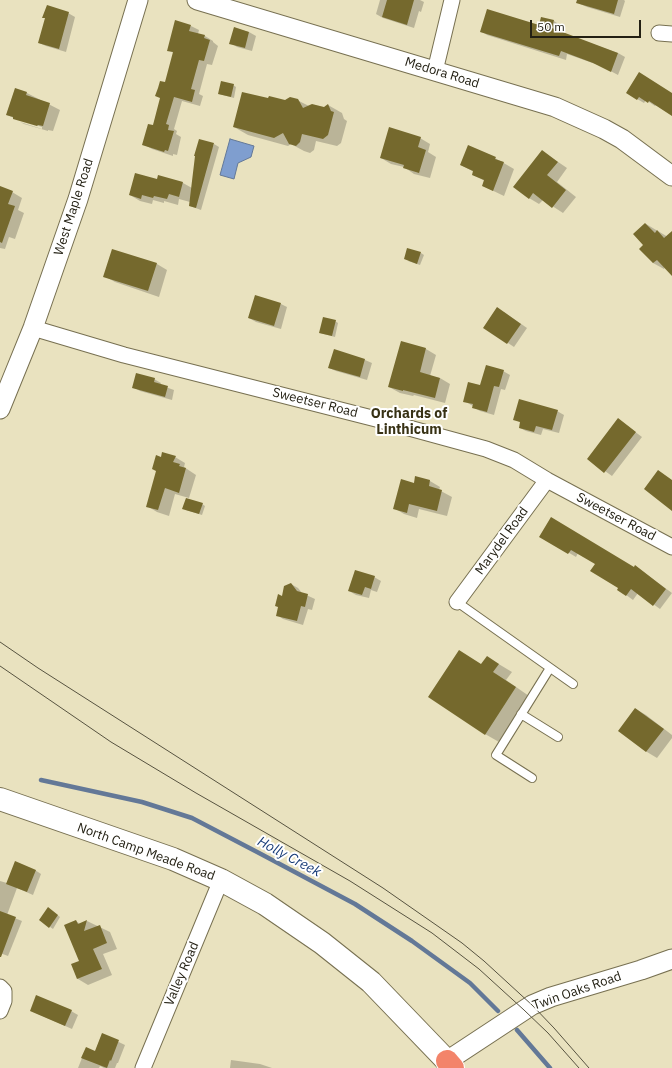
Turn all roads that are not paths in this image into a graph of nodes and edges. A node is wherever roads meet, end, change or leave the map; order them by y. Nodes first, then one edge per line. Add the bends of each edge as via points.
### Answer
1 (138, 0) edge
2 (198, 0) edge
3 (452, 0) edge
4 (435, 71) junction
5 (672, 176) edge
6 (33, 328) junction
7 (0, 409) edge
8 (547, 480) junction
9 (672, 547) edge
10 (457, 602) joint
11 (550, 668) junction
12 (573, 684) dead end
13 (521, 714) junction
14 (558, 737) dead end
15 (532, 778) dead end
16 (0, 799) edge
17 (221, 880) junction
18 (672, 959) edge
19 (2, 989) edge
20 (0, 1011) edge
21 (449, 1067) edge
22 (143, 1068) edge

1 - 6 street, West Maple Road via 78,199
2 - 4 street, Medora Road
3 - 4 street
4 - 5 street, Medora Road via 554,107 604,129 622,139
6 - 7 street, West Maple Road
6 - 8 street, Sweetser Road via 124,355 486,449 514,460
8 - 9 street, Sweetser Road
8 - 10 street, Marydel Road
10 - 11 lane
11 - 12 lane
11 - 13 lane
13 - 14 lane
13 - 15 lane via 496,755
16 - 17 main road, North Camp Meade Road via 173,859
17 - 21 main road, North Camp Meade Road via 266,904 322,943 371,982
17 - 22 street, Valley Road
18 - 21 street, Twin Oaks Road via 532,1005
19 - 20 street via 4,1001

